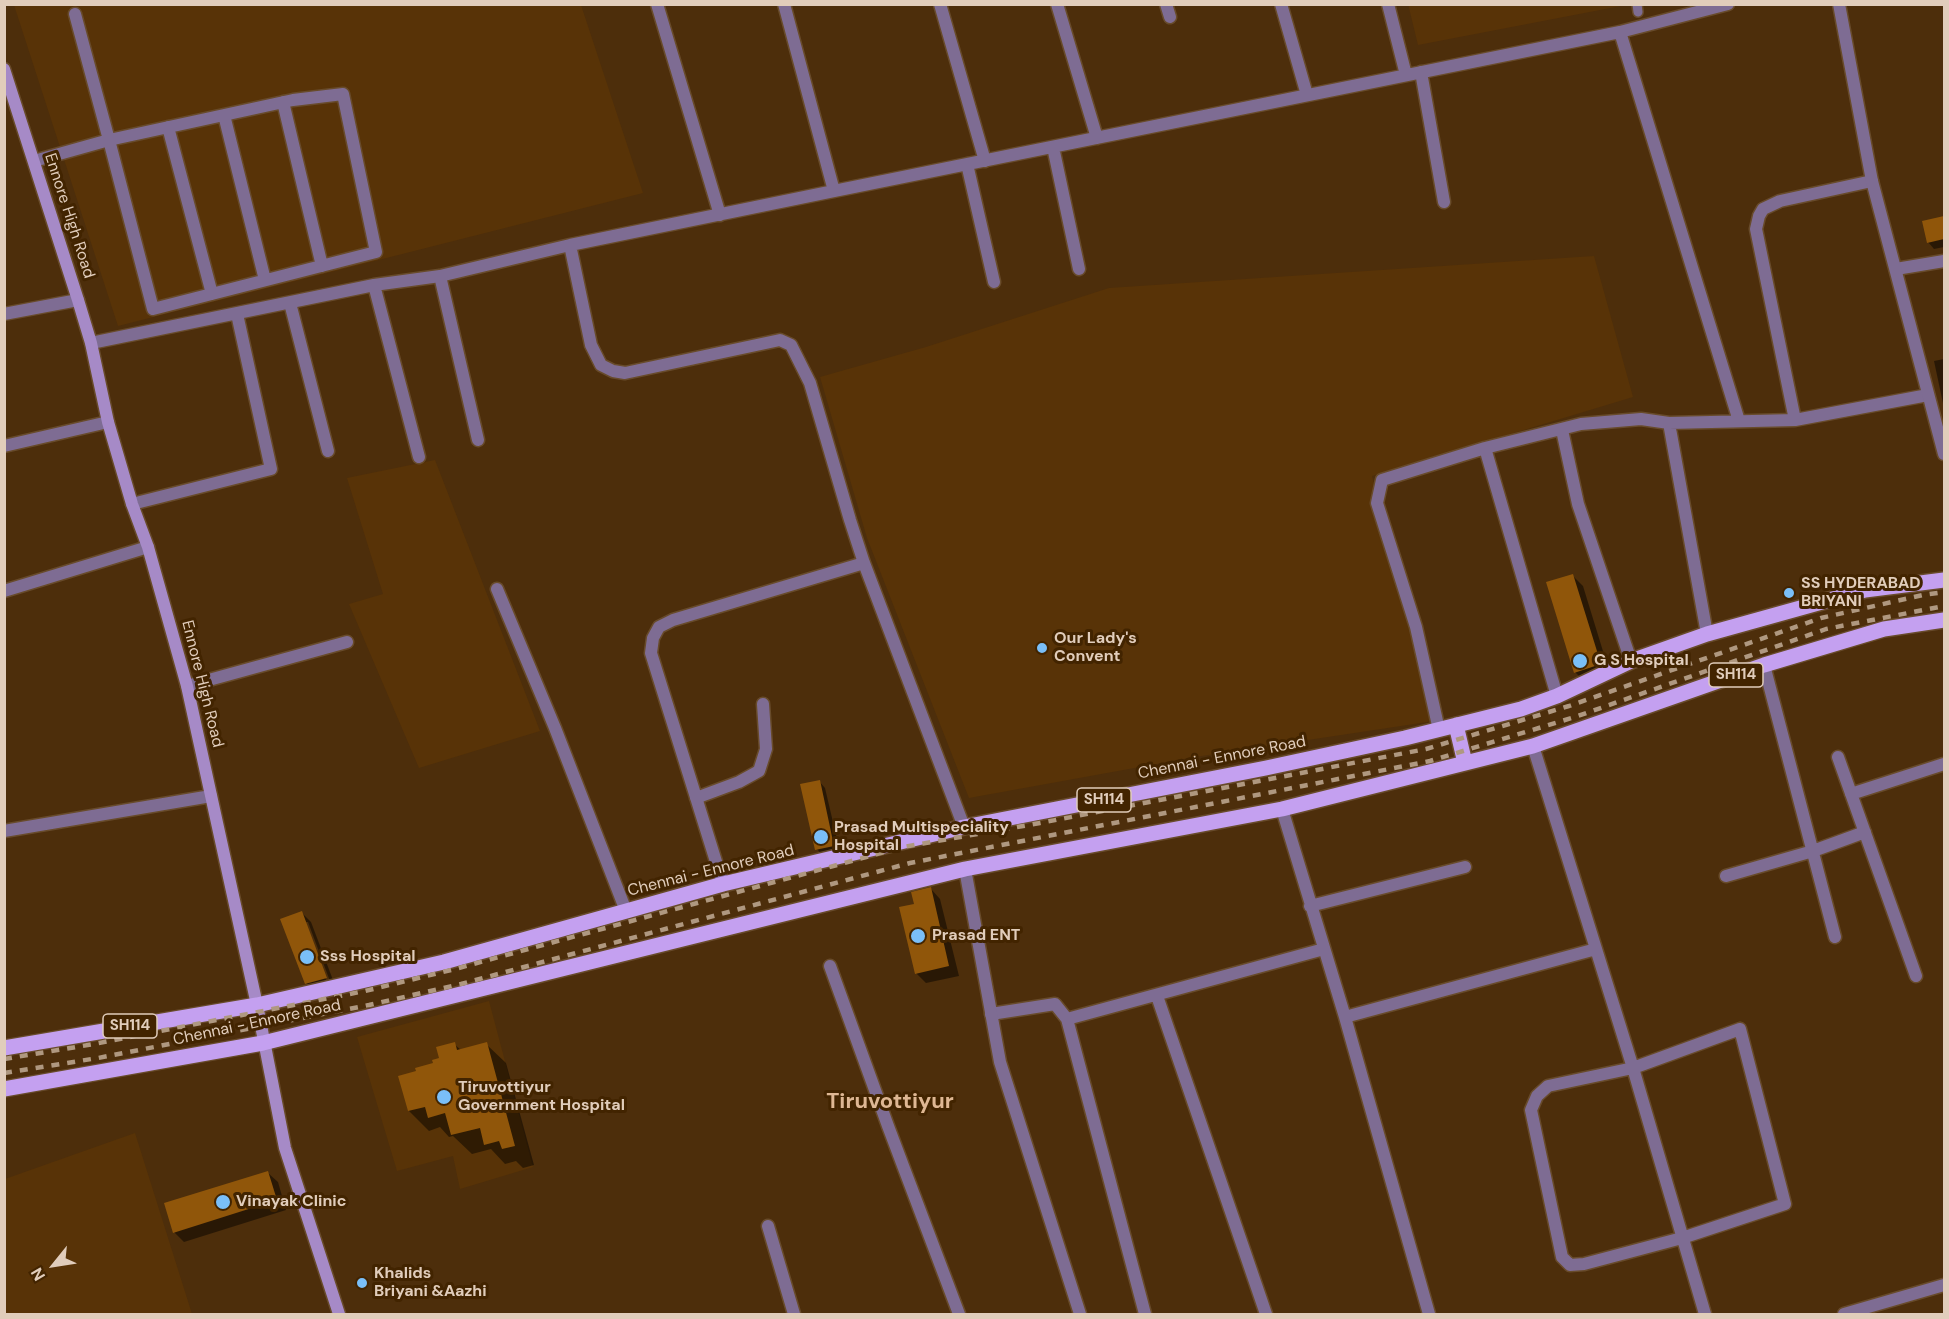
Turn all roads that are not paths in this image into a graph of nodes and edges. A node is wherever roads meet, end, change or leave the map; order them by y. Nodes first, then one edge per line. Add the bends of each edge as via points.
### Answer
1 (657, 4) edge
2 (784, 4) edge
3 (940, 4) edge
4 (1057, 4) edge
5 (1281, 4) edge
6 (1388, 4) edge
7 (1728, 4) edge
8 (1839, 4) edge
9 (75, 14) dead end
10 (1620, 32) junction
11 (4, 69) edge
12 (1422, 72) junction
13 (1406, 75) junction
14 (1307, 95) junction
15 (283, 102) junction
16 (224, 115) junction
17 (168, 128) junction
18 (1096, 138) junction
19 (109, 141) junction
20 (1053, 147) junction
21 (34, 161) junction
22 (985, 161) junction
23 (967, 164) junction
24 (1872, 181) junction
25 (834, 191) junction
26 (1444, 202) dead end
27 (720, 215) junction
28 (570, 246) junction
29 (1944, 261) edge
30 (322, 266) junction
31 (1079, 268) dead end
32 (1896, 269) junction
33 (441, 276) junction
34 (265, 280) junction
35 (994, 282) dead end
36 (374, 285) junction
37 (212, 294) junction
38 (78, 300) junction
39 (290, 303) junction
40 (4, 314) edge
41 (237, 314) junction
42 (91, 343) junction
43 (1928, 395) junction
44 (1796, 420) junction
45 (1739, 421) junction
46 (108, 422) junction
47 (1670, 423) junction
48 (1562, 430) junction
49 (478, 440) dead end
50 (4, 447) edge
51 (1485, 448) junction
52 (328, 451) dead end
53 (1944, 454) edge
54 (419, 457) dead end
55 (132, 504) junction
56 (148, 547) junction
57 (864, 562) junction
58 (1944, 580) edge
59 (497, 589) dead end
60 (4, 591) edge
61 (1944, 620) edge
62 (1707, 634) junction
63 (347, 642) dead end
64 (1631, 662) junction
65 (1764, 665) junction
66 (187, 686) junction
67 (1557, 696) junction
68 (763, 704) dead end
69 (1456, 725) junction
70 (1439, 730) junction
71 (1533, 746) junction
72 (1838, 757) dead end
73 (1465, 763) junction
74 (1944, 764) edge
75 (1851, 794) junction
76 (211, 796) junction
77 (696, 798) junction
78 (1282, 809) junction
79 (964, 827) junction
80 (4, 831) edge
81 (1865, 832) junction
82 (1813, 851) junction
83 (1465, 867) dead end
84 (965, 869) junction
85 (1726, 876) dead end
86 (723, 885) junction
87 (1310, 906) junction
88 (626, 911) junction
89 (1835, 937) dead end
90 (1324, 949) junction
91 (1596, 949) junction
92 (830, 966) dead end
93 (1916, 976) dead end
94 (1157, 996) junction
95 (257, 1005) junction
96 (992, 1014) junction
97 (1345, 1017) junction
98 (1067, 1019) junction
99 (263, 1043) junction
100 (4, 1048) edge
101 (1633, 1068) junction
102 (4, 1089) edge
103 (768, 1226) dead end
104 (1682, 1238) junction
105 (1944, 1285) edge
106 (339, 1314) edge
107 (795, 1314) edge
108 (959, 1314) edge
109 (1080, 1314) edge
110 (1145, 1314) edge
111 (1266, 1314) edge
112 (1430, 1314) edge
113 (1705, 1314) edge
114 (1844, 1314) edge

1 - 27 street
2 - 25 street
3 - 22 street
4 - 18 street
5 - 14 street
6 - 13 street
7 - 10 street
8 - 24 street
9 - 19 street
10 - 12 street
10 - 45 street
11 - 21 main road, Ennore High Road
12 - 13 street
12 - 26 street
13 - 14 street
14 - 18 street
15 - 16 street
15 - 30 street
15 - 30 street via 344,94 376,252
16 - 17 street
16 - 34 street
17 - 19 street
17 - 37 street
18 - 20 street
19 - 21 street
19 - 37 street via 153,309
20 - 22 street
20 - 31 street
21 - 38 main road, Ennore High Road
22 - 23 street
23 - 25 street
23 - 35 street
24 - 32 street
24 - 44 street via 1780,201 1763,209 1759,216 1756,229
25 - 27 street
27 - 28 street
28 - 33 street
28 - 57 street via 591,345 600,365 625,373 780,340 791,345 810,383
29 - 32 street
30 - 34 street
32 - 43 street
33 - 36 street
33 - 49 street
34 - 37 street
36 - 39 street
36 - 54 street
38 - 40 street
38 - 42 main road, Ennore High Road
39 - 41 street
39 - 52 street
41 - 42 street
41 - 55 street via 271,469
42 - 46 main road, Ennore High Road
43 - 44 street
43 - 53 street
44 - 45 street
45 - 47 street
46 - 50 street
46 - 55 main road, Ennore High Road
47 - 48 street via 1641,419 1581,424
47 - 62 street
48 - 51 street
48 - 64 street via 1578,504
51 - 67 street
51 - 70 street via 1382,480 1377,503 1416,627
55 - 56 main road, Ennore High Road
56 - 60 street
56 - 66 main road, Ennore High Road
57 - 77 street via 659,627 651,653
57 - 79 street
58 - 62 main road, Chennai - Ennore Road / SH114 via 1865,590
59 - 88 street
61 - 65 main road, Chennai - Ennore Road / SH114 via 1884,629
62 - 64 main road, Chennai - Ennore Road / SH114
63 - 66 street
64 - 67 main road, Chennai - Ennore Road / SH114
65 - 71 main road, Chennai - Ennore Road / SH114
65 - 82 street
66 - 76 main road, Ennore High Road
67 - 69 main road, Chennai - Ennore Road / SH114
68 - 77 street via 766,749 759,771
69 - 70 main road, Chennai - Ennore Road / SH114
69 - 73 main road
70 - 79 main road, Chennai - Ennore Road / SH114
71 - 73 main road, Chennai - Ennore Road / SH114
71 - 91 street
72 - 75 street
73 - 78 main road, Chennai - Ennore Road / SH114
74 - 75 street
75 - 81 street
76 - 80 street
76 - 95 main road, Ennore High Road
77 - 86 street
78 - 84 main road, Chennai - Ennore Road / SH114
78 - 87 street
79 - 86 main road, Chennai - Ennore Road / SH114
81 - 82 street
81 - 93 street
82 - 85 street
82 - 89 street
83 - 87 street
84 - 96 street
84 - 99 main road, Chennai - Ennore Road / SH114
86 - 88 main road, Chennai - Ennore Road / SH114
87 - 90 street
88 - 95 main road, Chennai - Ennore Road / SH114 via 444,962
90 - 94 street
90 - 97 street
91 - 97 street
91 - 101 street
92 - 108 street
94 - 98 street
94 - 111 street
95 - 99 main road, Ennore High Road
95 - 100 main road, Chennai - Ennore Road / SH114
96 - 98 street via 1055,1004
96 - 109 street via 1000,1062
97 - 112 street
98 - 110 street
99 - 102 main road, Chennai - Ennore Road / SH114
99 - 106 main road, Ennore High Road via 285,1148
101 - 104 street
101 - 104 street via 1548,1086 1537,1096 1531,1110 1562,1257 1570,1265 1584,1264
101 - 104 street via 1740,1029 1785,1204
103 - 107 street
104 - 113 street
105 - 114 street

